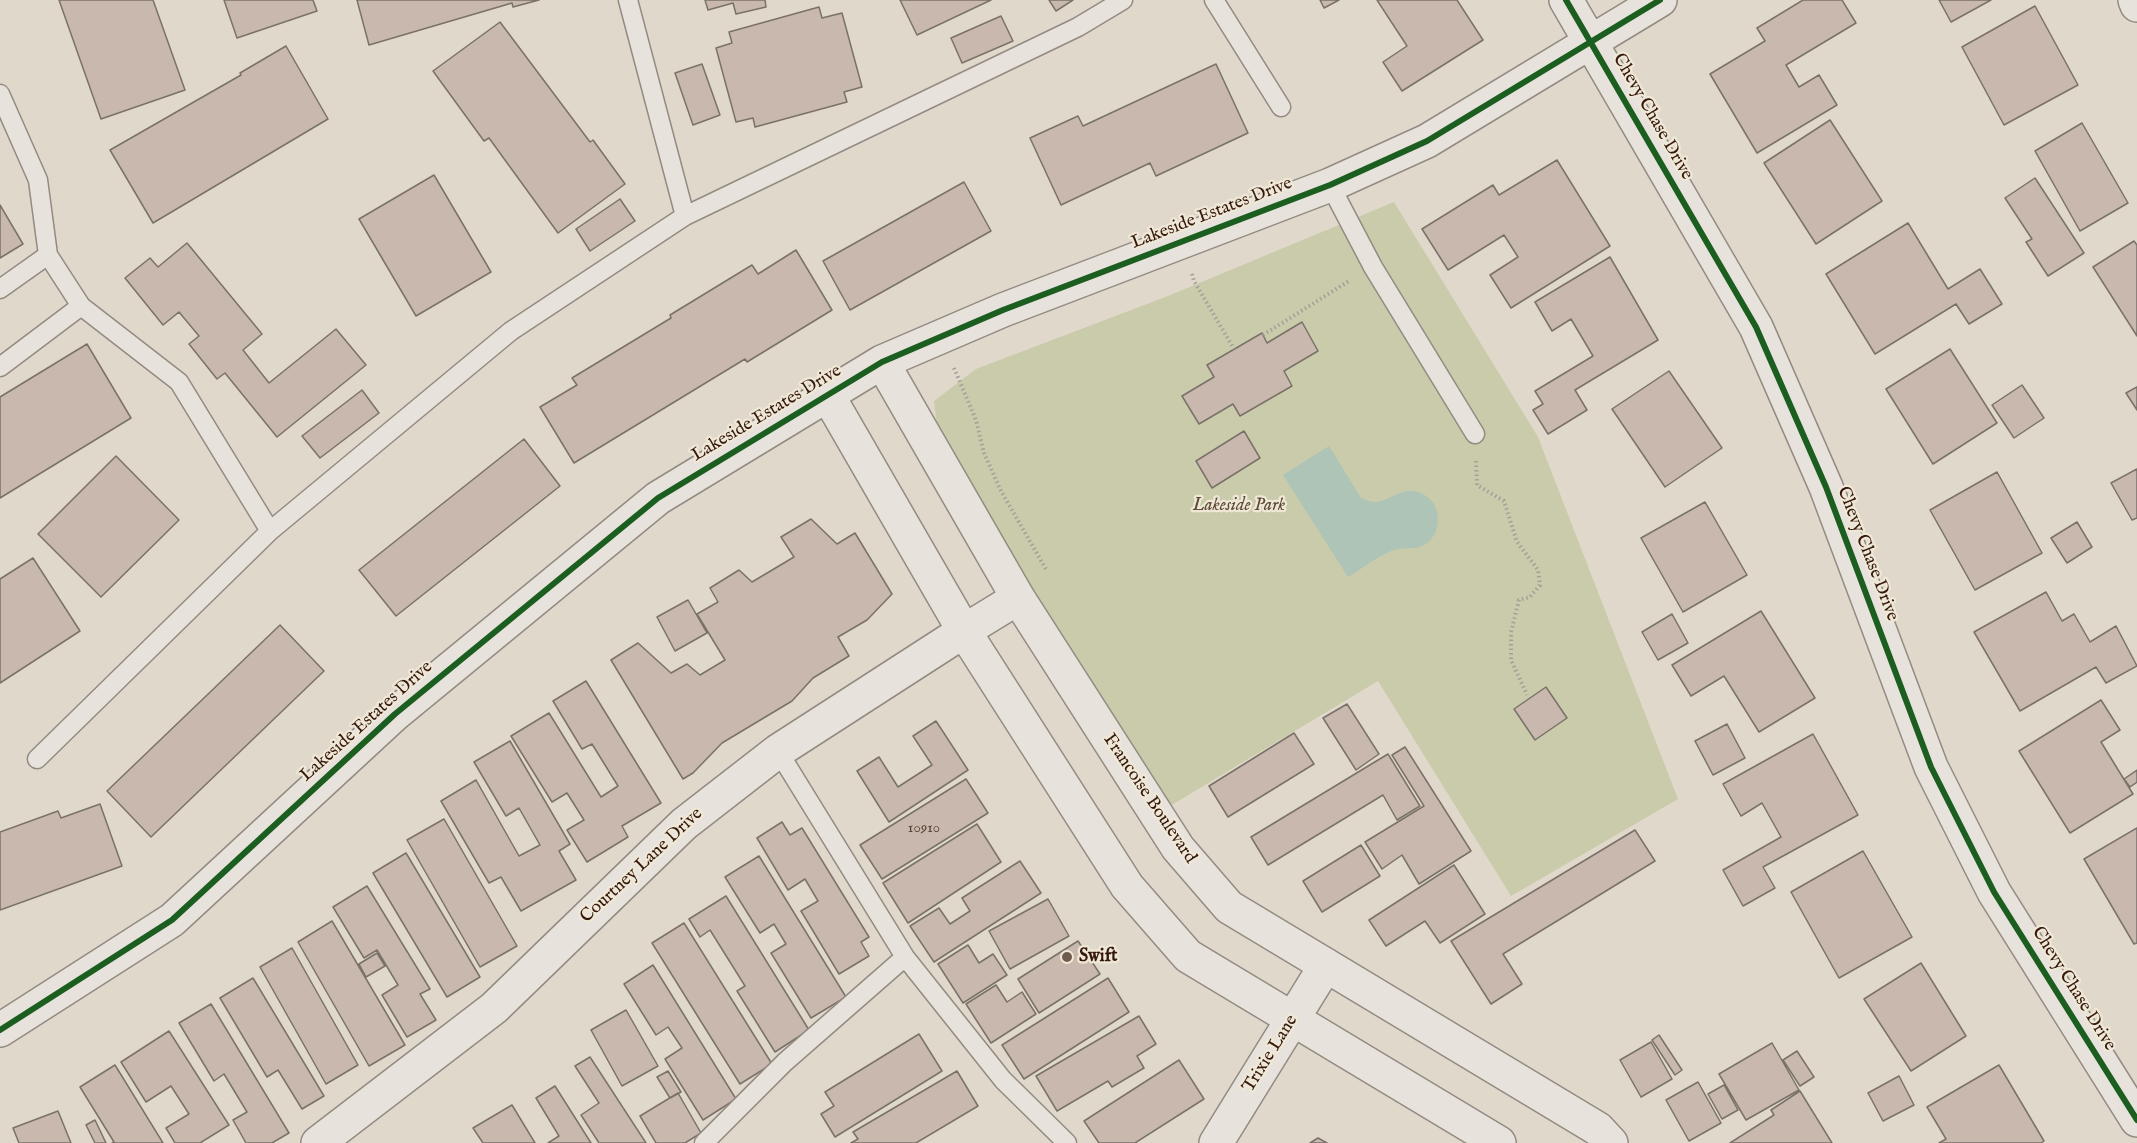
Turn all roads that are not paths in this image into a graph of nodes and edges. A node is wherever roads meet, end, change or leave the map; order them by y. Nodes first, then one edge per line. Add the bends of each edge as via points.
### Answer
1 (628, 0) edge
2 (1123, 0) edge
3 (1214, 0) edge
4 (1566, 0) edge
5 (1660, 0) edge
6 (2135, 0) edge
7 (2137, 5) edge
8 (1592, 42) junction
9 (0, 94) edge
10 (1281, 107) dead end
11 (1329, 184) junction
12 (685, 216) junction
13 (48, 255) junction
14 (0, 289) edge
15 (81, 306) junction
16 (882, 362) junction
17 (0, 367) edge
18 (827, 394) junction
19 (1474, 434) road end
20 (270, 531) junction
21 (1018, 598) junction
22 (964, 631) junction
23 (778, 751) junction
24 (37, 759) dead end
25 (905, 957) junction
26 (1326, 965) junction
27 (1293, 1019) junction
28 (0, 1030) edge
29 (2137, 1120) edge
30 (318, 1143) edge
31 (704, 1143) edge
32 (1067, 1143) edge
33 (1216, 1143) edge
34 (1499, 1143) edge
35 (1611, 1143) edge

1 - 12 lane
2 - 12 lane via 1078,27
3 - 10 lane
4 - 8 street, Chevy Chase Drive
5 - 8 street, Lakeside Estates Drive
6 - 7 street
8 - 11 street, Lakeside Estates Drive via 1427,141
8 - 29 street, Chevy Chase Drive via 1756,327 1826,487 1931,767 1988,881
9 - 13 lane via 38,180
11 - 16 street, Lakeside Estates Drive via 1003,310
11 - 19 lane via 1373,267
12 - 20 lane via 511,331
13 - 14 lane
13 - 15 lane
15 - 17 lane
15 - 20 lane via 179,382
16 - 18 street, Lakeside Estates Drive
16 - 21 street, Francoise Boulevard
18 - 22 street
18 - 28 street, Lakeside Estates Drive via 658,498 395,714 172,920
20 - 24 lane
21 - 22 street, Courtney Lane Drive
21 - 26 street, Francoise Boulevard via 1178,849 1229,907
22 - 23 street, Courtney Lane Drive
22 - 27 street via 1127,886 1188,956
23 - 25 lane
23 - 30 street, Courtney Lane Drive via 684,824 494,1008
25 - 31 lane via 785,1062
25 - 32 lane via 1003,1080
26 - 27 street, Trixie Lane
26 - 35 street, Francoise Boulevard via 1598,1129
27 - 33 street, Trixie Lane
27 - 34 street

